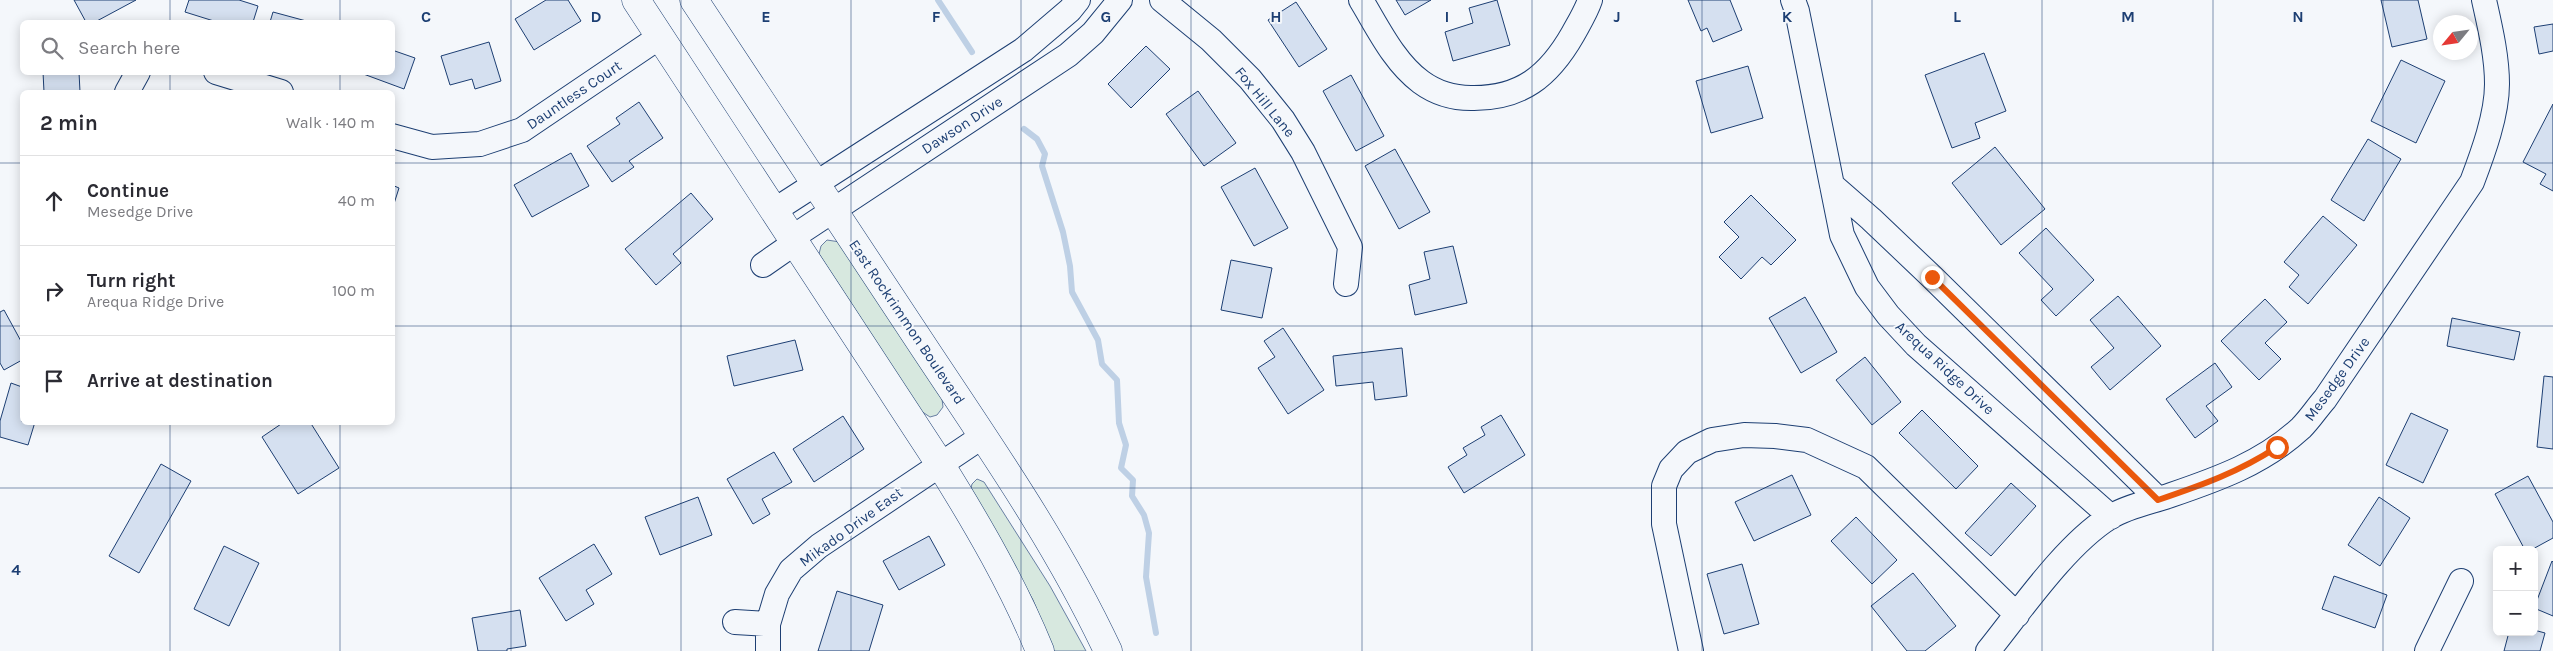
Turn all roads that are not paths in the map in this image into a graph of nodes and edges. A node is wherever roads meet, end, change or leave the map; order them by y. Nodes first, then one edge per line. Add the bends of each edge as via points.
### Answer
1 (636, 0) edge
2 (694, 0) edge
3 (1078, 0) edge
4 (1120, 0) edge
5 (1162, 0) edge
6 (1361, 0) edge
7 (1590, 0) edge
8 (1793, 0) edge
9 (2484, 0) edge
10 (662, 36) junction
11 (136, 75) edge
12 (226, 75) edge
13 (128, 90) edge
14 (274, 90) edge
15 (395, 137) edge
16 (816, 182) junction
17 (1832, 185) junction
18 (775, 210) junction
19 (833, 210) junction
20 (794, 239) junction
21 (763, 265) dead end
22 (1346, 284) dead end
23 (983, 436) junction
24 (940, 464) junction
25 (2158, 500) junction
26 (2111, 517) junction
27 (2461, 582) dead end
28 (2018, 615) junction
29 (735, 622) dead end
30 (768, 624) junction
31 (768, 651) edge
32 (1040, 651) edge
33 (1108, 651) edge
34 (1691, 651) edge
35 (1988, 651) edge
36 (2427, 651) edge

1 - 10 main road
2 - 16 main road, East Rockrimmon Boulevard
3 - 16 street, Dawson Drive via 1023,50
4 - 19 street, Dawson Drive via 1068,55
5 - 22 street, Fox Hill Lane via 1224,53 1283,120 1303,152 1350,247
6 - 7 street via 1391,48 1408,71 1422,83 1460,98 1483,98 1507,96 1528,87 1546,71 1561,55
8 - 17 street, Arequa Ridge Drive
9 - 25 street, Mesedge Drive via 2497,85 2483,153 2472,182 2453,212 2302,427 2249,465 2225,477
10 - 15 street, Dauntless Court via 522,130 480,144 432,147
10 - 18 main road
11 - 13 street
12 - 14 street
16 - 18 street, Dawson Drive
16 - 19 main road, East Rockrimmon Boulevard
17 - 25 street via 1872,219
17 - 26 street, Arequa Ridge Drive via 1842,235 1867,287 1888,315 1916,346
18 - 20 main road
19 - 20 street, Dawson Drive
19 - 23 main road, East Rockrimmon Boulevard
20 - 21 street, Dawson Drive
20 - 24 main road
23 - 24 street, Mikado Drive East
23 - 33 main road, East Rockrimmon Boulevard via 1050,542
24 - 30 street, Mikado Drive East via 819,546 791,570 777,594
24 - 32 main road via 986,538 1022,607
25 - 26 street, Mesedge Drive via 2130,507
26 - 28 street, Mesedge Drive via 2067,554
27 - 36 street
28 - 34 street via 1866,467 1808,440 1744,435 1712,440 1687,452 1671,469 1664,486 1664,524
28 - 35 street, Mesedge Drive
29 - 30 street
30 - 31 street, Mikado Drive East

